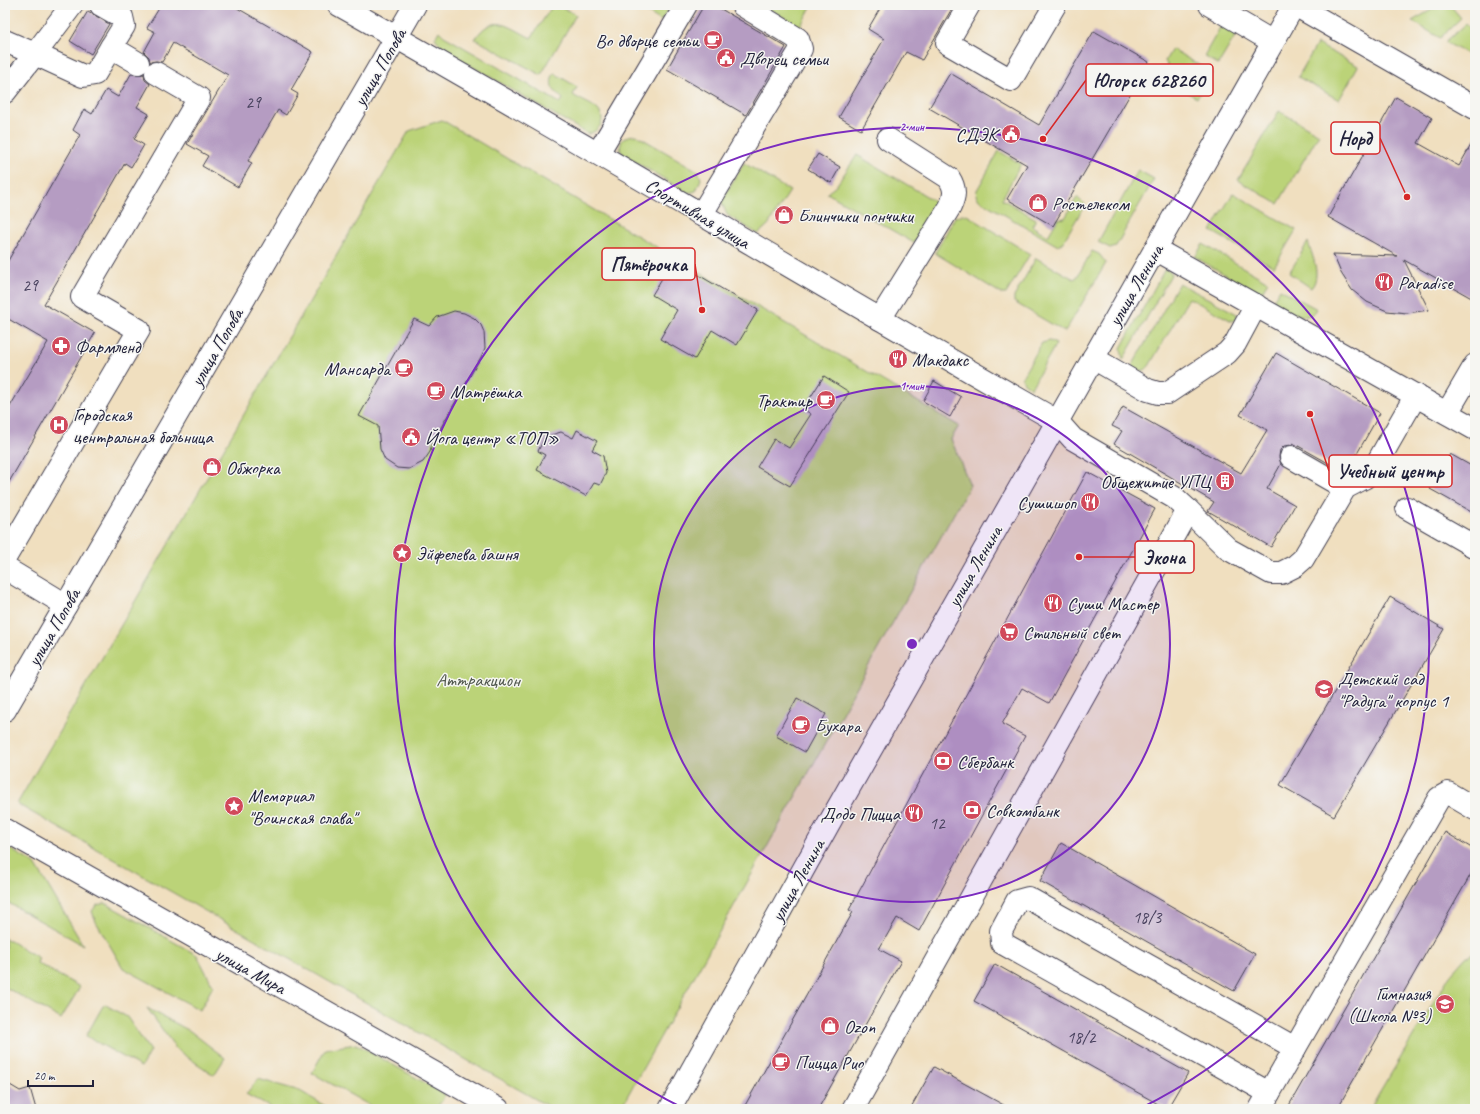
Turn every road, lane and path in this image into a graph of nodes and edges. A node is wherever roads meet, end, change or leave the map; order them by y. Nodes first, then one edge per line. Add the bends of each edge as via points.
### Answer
1 (72, 5) edge
2 (101, 5) edge
3 (339, 5) edge
4 (415, 5) edge
5 (686, 5) edge
6 (742, 5) edge
7 (969, 5) edge
8 (1056, 5) edge
9 (1210, 5) edge
10 (1294, 5) edge
11 (396, 38) junction
12 (5, 41) edge
13 (1273, 42) junction
14 (111, 47) junction
15 (35, 54) junction
16 (5, 92) edge
17 (1475, 108) edge
18 (888, 139) dead end
19 (598, 153) junction
20 (701, 215) junction
21 (1155, 249) junction
22 (1256, 306) junction
23 (880, 319) junction
24 (1093, 358) junction
25 (1475, 365) edge
26 (1416, 395) junction
27 (1447, 413) junction
28 (1057, 421) junction
29 (1475, 429) edge
30 (1291, 457) dead end
31 (1345, 488) junction
32 (1407, 508) dead end
33 (1188, 510) junction
34 (1475, 547) edge
35 (5, 558) edge
36 (5, 568) edge
37 (66, 605) junction
38 (5, 710) edge
39 (1475, 809) edge
40 (5, 830) edge
41 (1295, 1048) junction
42 (1264, 1101) edge
43 (498, 1109) edge
44 (670, 1109) edge
45 (853, 1109) edge

1 - 15 street
2 - 14 street via 122,17 124,26
3 - 11 street, Спортивная улица
4 - 11 street, улица Попова
5 - 19 street
6 - 20 street via 798,39 801,49
7 - 8 street via 947,43 1011,80
9 - 13 street
10 - 13 street, улица Ленина
10 - 17 street
11 - 19 street, Спортивная улица
11 - 37 street, улица Попова
12 - 15 street
13 - 21 street, улица Ленина
14 - 15 street via 95,74 83,76
14 - 35 street via 199,98 82,298 139,330
15 - 16 street
18 - 23 street via 949,178 954,186 955,196
19 - 20 street, Спортивная улица
20 - 23 street, Спортивная улица
21 - 22 street
21 - 24 street, улица Ленина
22 - 24 street via 1235,344 1227,353 1167,393 1148,390
22 - 26 street
23 - 28 street, Спортивная улица
24 - 28 street, улица Ленина
25 - 27 street
26 - 27 street
26 - 31 street via 1373,470
27 - 29 street
28 - 33 street, Спортивная улица via 1073,439 1175,498
28 - 44 street, улица Ленина via 833,815
30 - 31 street
31 - 33 street, Спортивная улица via 1302,559 1281,573 1271,573 1228,549
32 - 34 street
33 - 45 street
36 - 37 street
37 - 38 street, улица Попова
39 - 41 street via 1448,793 1439,798
40 - 43 street, улица Мира
41 - 42 street
41 - 42 street via 1028,898 1017,901 1001,931 1002,943

